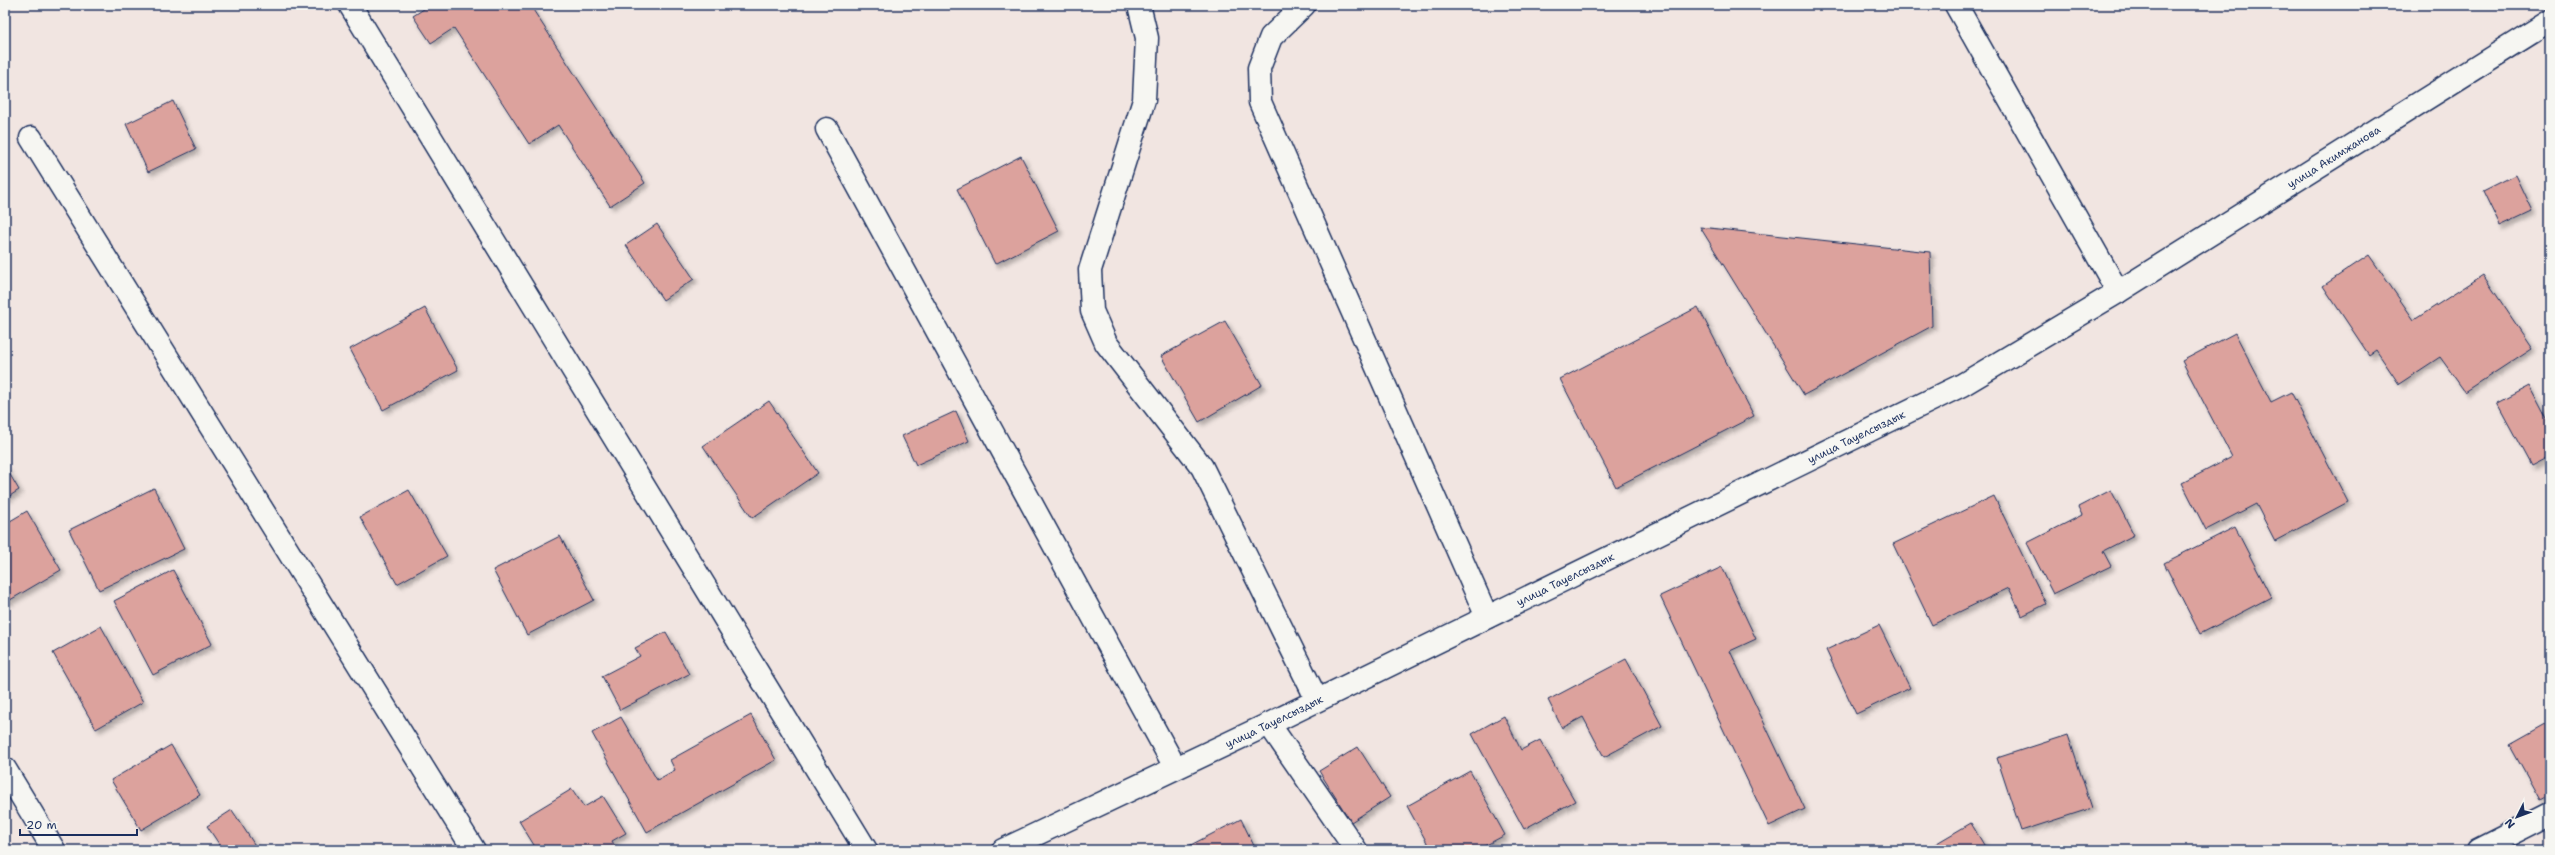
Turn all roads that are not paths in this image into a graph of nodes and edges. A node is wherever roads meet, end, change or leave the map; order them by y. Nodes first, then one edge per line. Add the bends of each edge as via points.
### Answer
1 (350, 5) edge
2 (1139, 5) edge
3 (1304, 5) edge
4 (1956, 5) edge
5 (2550, 21) edge
6 (827, 129) dead end
7 (31, 138) dead end
8 (2118, 292) junction
9 (1487, 617) junction
10 (1317, 700) junction
11 (1269, 724) junction
12 (1175, 767) junction
13 (5, 769) edge
14 (2550, 814) edge
15 (54, 850) edge
16 (474, 850) edge
17 (866, 850) edge
18 (1003, 850) edge
19 (1356, 850) edge
20 (2479, 850) edge

1 - 17 street
2 - 10 street via 1147,38 1144,100 1090,270 1092,311 1106,343 1202,467
3 - 9 street via 1271,37 1259,68 1260,102
4 - 8 street
5 - 8 street, улица Акимжанова
6 - 12 street
7 - 16 street
8 - 9 street, улица Тауелсыздык via 1962,385
9 - 10 street, улица Тауелсыздык
10 - 11 street, улица Тауелсыздык
11 - 12 street, улица Тауелсыздык
11 - 19 street
12 - 18 street, улица Тауелсыздык
13 - 15 street
14 - 20 street

